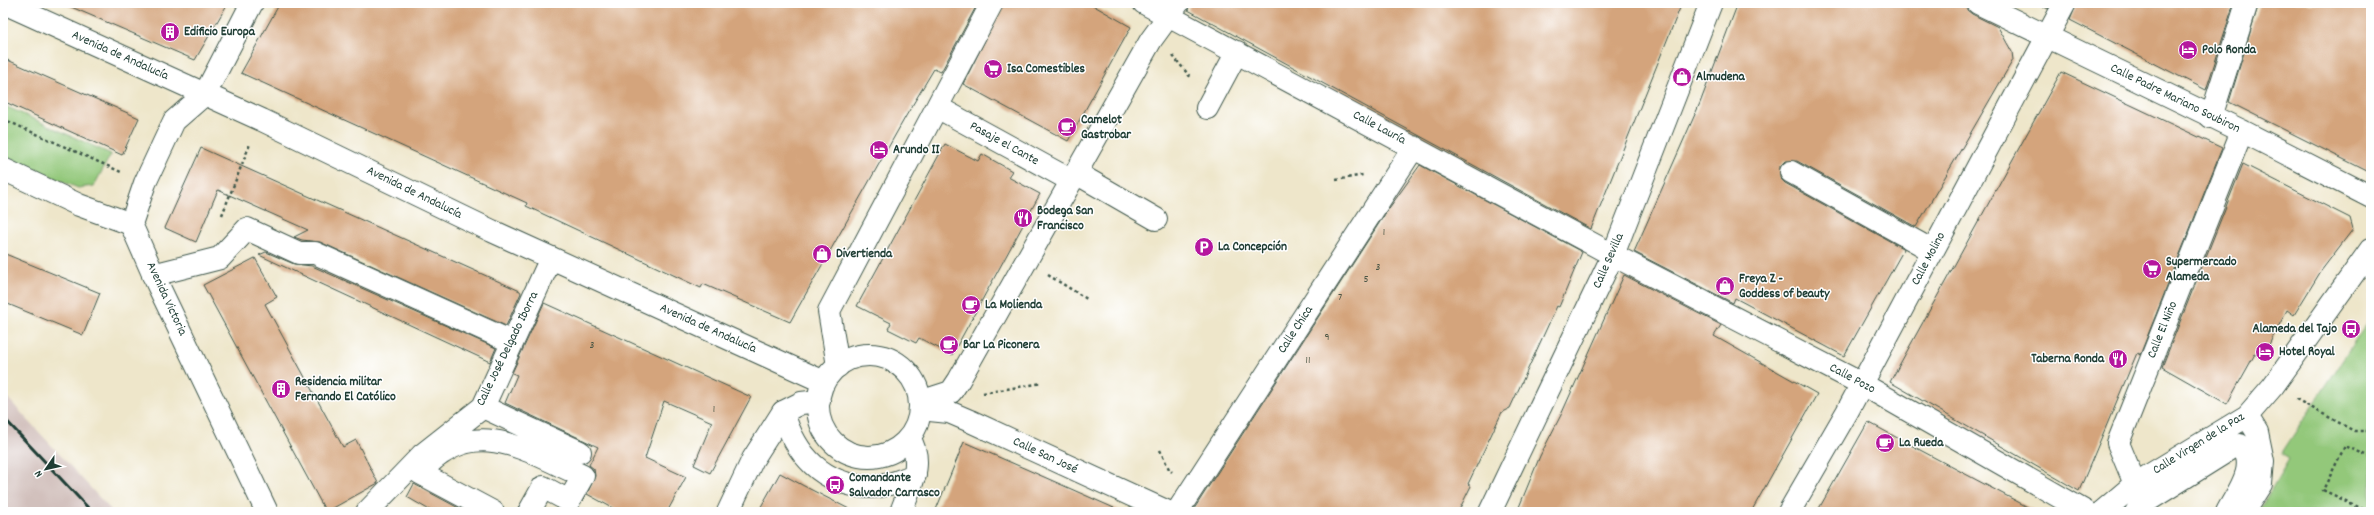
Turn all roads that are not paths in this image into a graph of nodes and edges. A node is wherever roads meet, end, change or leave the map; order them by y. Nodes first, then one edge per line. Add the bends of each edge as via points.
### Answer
1 (4, 3) edge
2 (252, 3) edge
3 (992, 3) edge
4 (1144, 3) edge
5 (1710, 3) edge
6 (1978, 3) edge
7 (2065, 3) edge
8 (2247, 3) edge
9 (1174, 10) edge
10 (2048, 36) junction
11 (1237, 52) junction
12 (205, 94) junction
13 (937, 107) junction
14 (1207, 108) dead end
15 (2211, 117) junction
16 (2242, 131) junction
17 (1414, 147) junction
18 (3, 169) edge
19 (1791, 172) dead end
20 (1074, 177) junction
21 (2371, 197) edge
22 (1156, 219) dead end
23 (131, 224) junction
24 (2371, 249) edge
25 (1933, 252) junction
26 (1613, 255) junction
27 (551, 258) junction
28 (153, 275) junction
29 (512, 342) junction
30 (827, 383) junction
31 (1862, 384) junction
32 (920, 406) junction
33 (484, 407) junction
34 (783, 412) junction
35 (2247, 416) junction
36 (909, 438) junction
37 (580, 452) dead end
38 (915, 475) junction
39 (2135, 484) junction
40 (263, 503) edge
41 (272, 512) edge
42 (367, 512) edge
43 (493, 512) edge
44 (529, 512) edge
45 (728, 512) edge
46 (901, 512) edge
47 (1168, 512) edge
48 (1177, 512) edge
49 (1490, 512) edge
50 (1789, 512) edge
51 (2086, 512) edge
52 (2102, 512) edge
53 (2136, 512) edge
54 (2227, 512) edge
55 (2243, 512) edge

1 - 12 street, Avenida de Andalucía
2 - 12 street
3 - 13 street
4 - 9 street, Calle Lauría
5 - 26 street, Calle Sevilla
6 - 10 street, Calle Padre Mariano Soubiron
7 - 10 street, Calle Molino
8 - 15 street
9 - 11 street, Calle Lauría
9 - 20 street via 1151,40
10 - 15 street, Calle Padre Mariano Soubiron
10 - 25 street, Calle Molino
11 - 14 street
11 - 17 street, Calle Lauría
12 - 23 street via 174,121 145,183
12 - 27 street, Avenida de Andalucía
13 - 20 street, Pasaje el Cante
13 - 30 street via 829,311
15 - 16 street, Calle Padre Mariano Soubiron
16 - 21 street, Calle Padre Mariano Soubiron
16 - 39 street, Calle El Niño via 2118,443
17 - 26 street, Calle Lauría
17 - 48 street, Calle Chica
18 - 23 street via 79,205
19 - 25 street
20 - 22 street, Pasaje el Cante
20 - 32 street via 960,380 951,392
23 - 28 street, Avenida Victoria
24 - 35 street, Calle Virgen de la Paz via 2273,386
25 - 31 street, Calle Molino
26 - 31 street, Calle Pozo
26 - 49 street, Calle Sevilla
27 - 29 street, Calle José Delgado Iborra
27 - 30 street, Avenida de Andalucía
28 - 29 street via 220,258 247,229 299,253 315,253
28 - 40 street, Avenida Victoria
29 - 33 street, Calle José Delgado Iborra
30 - 32 street via 851,358 867,355 882,357 895,362 908,374 916,387
30 - 34 street via 801,403
30 - 36 street via 820,417 825,432 836,445 849,453 865,457 882,456 897,449
31 - 50 street, Calle Molino
31 - 51 street, Calle Pozo
32 - 36 street via 917,425
32 - 47 street, Calle San José via 949,412
33 - 37 street
33 - 42 street, Calle José Delgado Iborra via 422,455
34 - 38 street via 788,432 804,457 832,478 869,487 890,484
34 - 45 street via 753,459
35 - 39 street, Calle Virgen de la Paz
35 - 55 street via 2257,432 2263,461 2260,484
36 - 38 street via 916,450 918,462
38 - 46 street
39 - 52 street, Calle Virgen de la Paz
40 - 41 street, Avenida Victoria
43 - 44 street via 420,473 432,459 445,450 460,443 488,439 506,442 583,476 570,501 543,487
53 - 54 street via 2144,503 2240,445 2247,451 2249,467

